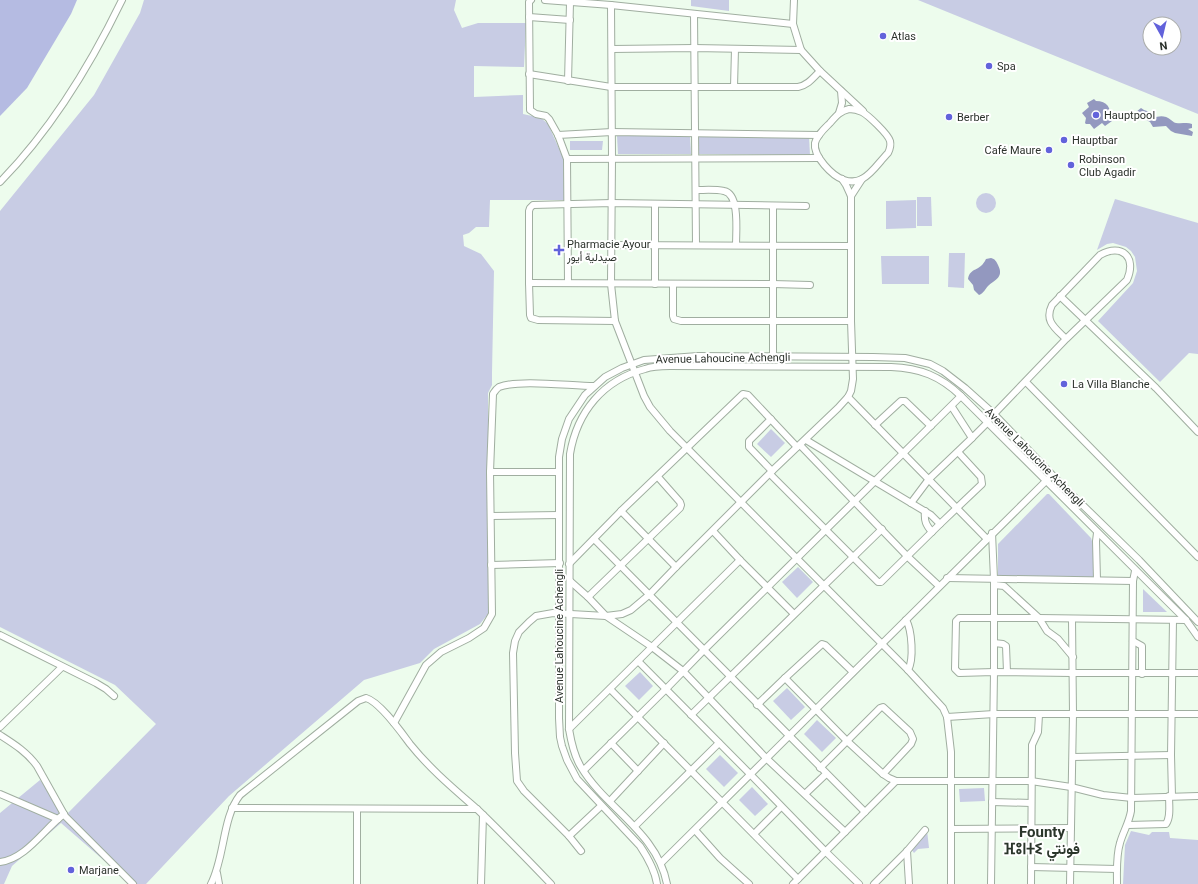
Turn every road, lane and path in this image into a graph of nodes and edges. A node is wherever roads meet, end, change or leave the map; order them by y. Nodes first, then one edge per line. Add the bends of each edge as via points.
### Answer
1 (122, 0) edge
2 (531, 0) edge
3 (545, 0) edge
4 (794, 0) edge
5 (570, 3) junction
6 (611, 5) junction
7 (694, 14) junction
8 (529, 17) junction
9 (570, 20) junction
10 (793, 24) junction
11 (694, 48) junction
12 (612, 49) junction
13 (735, 49) junction
14 (801, 50) junction
15 (820, 70) junction
16 (529, 74) junction
17 (568, 81) junction
18 (611, 87) junction
19 (695, 87) junction
20 (734, 87) junction
21 (841, 91) junction
22 (839, 113) junction
23 (866, 115) junction
24 (612, 132) junction
25 (696, 133) junction
26 (558, 135) junction
27 (819, 135) junction
28 (696, 158) junction
29 (819, 158) junction
30 (567, 159) junction
31 (612, 159) junction
32 (862, 178) junction
33 (842, 179) junction
34 (0, 182) edge
35 (696, 190) junction
36 (851, 196) junction
37 (568, 204) junction
38 (612, 204) junction
39 (696, 204) junction
40 (655, 205) junction
41 (736, 205) junction
42 (773, 206) junction
43 (806, 206) dead end
44 (612, 245) junction
45 (655, 245) junction
46 (696, 245) junction
47 (736, 245) junction
48 (773, 245) junction
49 (852, 246) junction
50 (529, 283) junction
51 (568, 283) junction
52 (611, 284) junction
53 (655, 284) junction
54 (673, 284) junction
55 (773, 284) junction
56 (810, 285) dead end
57 (1060, 296) junction
58 (1085, 319) junction
59 (615, 321) junction
60 (772, 321) junction
61 (851, 321) junction
62 (1066, 339) junction
63 (773, 356) junction
64 (852, 357) junction
65 (631, 364) junction
66 (852, 366) junction
67 (634, 372) junction
68 (1026, 382) junction
69 (594, 386) junction
70 (962, 396) junction
71 (848, 397) junction
72 (952, 407) junction
73 (994, 414) junction
74 (771, 419) junction
75 (988, 422) junction
76 (875, 425) junction
77 (931, 426) junction
78 (1198, 432) edge
79 (972, 438) junction
80 (806, 440) junction
81 (799, 446) junction
82 (687, 448) junction
83 (958, 452) junction
84 (903, 453) junction
85 (490, 472) junction
86 (559, 472) junction
87 (771, 472) junction
88 (1052, 475) junction
89 (658, 477) junction
90 (929, 479) junction
91 (875, 481) junction
92 (1046, 481) junction
93 (855, 500) junction
94 (741, 503) junction
95 (911, 503) junction
96 (958, 508) junction
97 (621, 511) junction
98 (925, 511) junction
99 (559, 515) junction
100 (491, 516) junction
101 (940, 524) junction
102 (882, 529) junction
103 (825, 530) junction
104 (713, 531) junction
105 (932, 532) junction
106 (992, 533) junction
107 (1098, 533) junction
108 (649, 538) junction
109 (594, 539) junction
110 (987, 539) junction
111 (853, 557) junction
112 (908, 557) junction
113 (1198, 557) edge
114 (797, 558) junction
115 (740, 560) junction
116 (560, 563) junction
117 (569, 564) junction
118 (491, 565) junction
119 (620, 565) junction
120 (676, 566) junction
121 (1135, 571) junction
122 (947, 578) junction
123 (1097, 580) junction
124 (570, 581) junction
125 (1133, 581) junction
126 (994, 582) junction
127 (824, 586) junction
128 (939, 586) junction
129 (767, 587) junction
130 (650, 594) junction
131 (588, 597) junction
132 (560, 614) junction
133 (794, 614) junction
134 (570, 615) junction
135 (606, 616) junction
136 (995, 617) junction
137 (1039, 618) junction
138 (1072, 619) junction
139 (1132, 619) junction
140 (906, 620) junction
141 (1173, 620) junction
142 (1186, 620) junction
143 (676, 622) junction
144 (1198, 622) edge
145 (0, 635) edge
146 (1198, 637) edge
147 (1133, 641) junction
148 (994, 643) junction
149 (882, 644) junction
150 (652, 647) junction
151 (704, 650) junction
152 (1073, 657) junction
153 (638, 661) junction
154 (62, 667) junction
155 (908, 670) junction
156 (683, 671) junction
157 (853, 672) junction
158 (994, 672) junction
159 (1008, 672) junction
160 (1198, 673) edge
161 (1072, 674) junction
162 (1133, 674) junction
163 (1142, 674) junction
164 (1172, 674) junction
165 (730, 678) junction
166 (785, 678) junction
167 (610, 689) junction
168 (666, 689) junction
169 (114, 696) dead end
170 (708, 698) junction
171 (757, 705) junction
172 (816, 709) junction
173 (1131, 713) junction
174 (994, 714) junction
175 (1073, 714) junction
176 (1172, 714) junction
177 (1198, 714) edge
178 (691, 715) junction
179 (1039, 715) junction
180 (638, 717) junction
181 (947, 717) junction
182 (394, 723) junction
183 (0, 727) edge
184 (569, 729) junction
185 (0, 735) edge
186 (789, 736) junction
187 (847, 741) junction
188 (611, 743) junction
189 (664, 743) junction
190 (719, 743) junction
191 (1171, 755) junction
192 (1073, 757) junction
193 (1132, 757) junction
194 (766, 758) junction
195 (820, 768) junction
196 (584, 770) junction
197 (691, 770) junction
198 (638, 771) junction
199 (750, 774) junction
200 (826, 774) junction
201 (883, 774) junction
202 (896, 781) junction
203 (952, 781) junction
204 (993, 781) junction
205 (1031, 781) junction
206 (1071, 787) junction
207 (0, 794) edge
208 (805, 794) junction
209 (1170, 796) junction
210 (1198, 796) edge
211 (1132, 798) junction
212 (610, 801) junction
213 (722, 802) junction
214 (992, 802) junction
215 (1032, 803) junction
216 (601, 806) junction
217 (781, 807) junction
218 (232, 808) junction
219 (357, 809) junction
220 (477, 810) junction
221 (865, 812) junction
222 (64, 814) junction
223 (483, 815) junction
224 (58, 819) junction
225 (1128, 825) junction
226 (635, 826) junction
227 (1031, 827) junction
228 (992, 828) junction
229 (1071, 828) junction
230 (951, 829) junction
231 (695, 830) junction
232 (925, 830) dead end
233 (845, 832) junction
234 (754, 834) junction
235 (569, 836) junction
236 (581, 851) dead end
237 (907, 851) junction
238 (826, 852) junction
239 (0, 862) edge
240 (661, 863) junction
241 (1031, 867) junction
242 (1071, 868) junction
243 (1117, 869) junction
244 (217, 873) junction
245 (798, 879) junction
246 (133, 884) edge
247 (211, 884) edge
248 (219, 884) edge
249 (357, 884) edge
250 (481, 884) edge
251 (551, 884) edge
252 (657, 884) edge
253 (667, 884) edge
254 (749, 884) edge
255 (793, 884) edge
256 (859, 884) edge
257 (874, 884) edge
258 (909, 884) edge
259 (951, 884) edge
260 (991, 884) edge
261 (1031, 884) edge
262 (1070, 884) edge
263 (1117, 884) edge

1 - 34 street via 76,84 24,156
2 - 8 street
3 - 5 street
4 - 10 street
5 - 6 street
5 - 9 street
6 - 7 street
6 - 12 street
7 - 10 street
7 - 11 street
8 - 9 street
8 - 16 street
9 - 17 street
10 - 14 street
11 - 12 street
11 - 13 street
11 - 19 street
12 - 18 street
13 - 14 street
13 - 20 street
14 - 15 street
15 - 20 street via 803,86
15 - 21 street
16 - 17 street
16 - 26 street via 530,110 546,116
17 - 18 street
18 - 19 street
18 - 24 street
19 - 20 street
19 - 25 street
21 - 22 street via 842,103
21 - 23 street
22 - 23 street via 854,110
22 - 27 street
23 - 32 street via 889,138 891,146 888,153
24 - 25 street
24 - 26 street
24 - 31 street
25 - 27 street
25 - 28 street
26 - 30 street
27 - 29 street via 815,146
28 - 29 street
28 - 31 street
28 - 35 street
29 - 33 street
30 - 31 street
30 - 37 street
31 - 38 street
32 - 33 street via 852,181
32 - 36 street
33 - 36 street
35 - 39 street
35 - 41 street via 725,191
36 - 49 street
37 - 38 street
37 - 50 street via 537,205 530,208
37 - 51 street
38 - 40 street
38 - 44 street
39 - 40 street
39 - 41 street
39 - 46 street
40 - 45 street
41 - 42 street
41 - 47 street
42 - 43 street
42 - 48 street
44 - 45 street
44 - 52 street
45 - 46 street
45 - 53 street
46 - 47 street
47 - 48 street
48 - 49 street
48 - 55 street
49 - 61 street
50 - 51 street
50 - 59 street via 530,315 534,320
51 - 52 street
52 - 53 street
52 - 59 street
53 - 54 street
54 - 55 street
54 - 60 street via 674,319
55 - 56 street
55 - 60 street
57 - 58 street
57 - 58 street via 1100,256 1108,251 1123,252 1130,263 1127,280
57 - 62 street via 1049,312 1052,324
58 - 62 street
58 - 78 street
59 - 65 street
60 - 61 street
60 - 63 street
61 - 64 street
62 - 68 street
63 - 64 street, Avenue Lahoucine Achengli
63 - 65 street, Avenue Lahoucine Achengli via 656,358
64 - 66 street
64 - 73 street, Avenue Lahoucine Achengli via 905,358 930,364 943,370
65 - 67 street
65 - 69 street, Avenue Lahoucine Achengli via 605,377
66 - 67 street, Avenue Lahoucine Achengli via 670,366
66 - 70 street, Avenue Lahoucine Achengli via 907,368 925,372
66 - 71 street via 853,379
67 - 82 street via 650,407
67 - 117 street, Avenue Lahoucine Achengli via 602,391 584,414 575,433 570,454
68 - 73 street
68 - 113 street
69 - 85 street via 529,383 508,385 496,390 491,399
69 - 86 street, Avenue Lahoucine Achengli via 569,420 562,439
70 - 72 street
70 - 75 street, Avenue Lahoucine Achengli
71 - 76 street
71 - 80 street
72 - 77 street
72 - 79 street
73 - 88 street, Avenue Lahoucine Achengli
74 - 81 street
74 - 82 street via 748,395 743,394
74 - 87 street via 748,444
75 - 79 street
75 - 92 street, Avenue Lahoucine Achengli
76 - 77 street via 904,401
76 - 84 street
77 - 84 street
79 - 83 street
80 - 81 street
80 - 91 street
81 - 87 street
81 - 93 street
82 - 89 street
82 - 94 street
83 - 90 street
83 - 96 street via 982,481 980,488
84 - 90 street
84 - 91 street
85 - 86 street
85 - 100 street
86 - 99 street, Avenue Lahoucine Achengli
87 - 94 street
87 - 103 street
88 - 92 street
88 - 144 street, Avenue Lahoucine Achengli
89 - 97 street
89 - 108 street via 681,505
90 - 95 street
90 - 96 street
91 - 93 street
91 - 95 street
92 - 106 street
92 - 107 street, Avenue Lahoucine Achengli
93 - 102 street
93 - 103 street
94 - 104 street
94 - 114 street
95 - 98 street
96 - 101 street
96 - 110 street
97 - 108 street
97 - 109 street
98 - 101 street
98 - 105 street via 924,520
99 - 100 street
99 - 116 street, Avenue Lahoucine Achengli
100 - 118 street
101 - 105 street
102 - 111 street
102 - 112 street
103 - 111 street
103 - 114 street
104 - 115 street
104 - 120 street
105 - 112 street
106 - 110 street
106 - 126 street
107 - 121 street, Avenue Lahoucine Achengli
107 - 123 street
108 - 119 street
108 - 120 street
109 - 117 street
109 - 119 street
110 - 122 street
111 - 112 street via 880,582
111 - 127 street
112 - 128 street
114 - 127 street
114 - 129 street
115 - 129 street
115 - 143 street
116 - 118 street
116 - 132 street, Avenue Lahoucine Achengli
117 - 124 street, Avenue Lahoucine Achengli
118 - 182 street via 492,614 489,620 484,628 441,652 429,662
119 - 130 street
119 - 131 street
120 - 130 street
121 - 125 street
121 - 142 street, Avenue Lahoucine Achengli
122 - 126 street
122 - 128 street
123 - 125 street
123 - 126 street
124 - 131 street
124 - 134 street, Avenue Lahoucine Achengli
125 - 139 street
126 - 136 street
126 - 137 street via 1004,586
127 - 133 street
127 - 149 street
128 - 140 street
129 - 133 street
129 - 151 street
130 - 135 street via 631,610
130 - 143 street
131 - 135 street
132 - 134 street
132 - 216 street, Avenue Lahoucine Achengli via 560,737 574,775
132 - 235 street via 536,616 521,628 517,637 513,653 515,765 517,781 524,791
133 - 165 street
134 - 135 street
134 - 184 street, Avenue Lahoucine Achengli
135 - 150 street
136 - 137 street
136 - 148 street
136 - 158 street via 956,619 955,669 959,673
137 - 138 street
137 - 152 street via 1047,631 1061,642
138 - 139 street
138 - 152 street
139 - 141 street
139 - 147 street
140 - 149 street
140 - 155 street via 910,631 911,661
141 - 142 street
141 - 164 street
142 - 146 street, Avenue Lahoucine Achengli
143 - 150 street
143 - 151 street
145 - 154 street
147 - 162 street
147 - 163 street via 1142,646
148 - 158 street
148 - 159 street via 1006,646
149 - 155 street
149 - 157 street
150 - 153 street
150 - 156 street
151 - 156 street
151 - 165 street
152 - 161 street
153 - 167 street
153 - 168 street
154 - 169 street via 96,683
154 - 183 street
155 - 181 street
156 - 168 street
156 - 170 street
157 - 166 street via 822,644
157 - 172 street
158 - 159 street
158 - 174 street
159 - 161 street
160 - 164 street
161 - 162 street
161 - 175 street
162 - 163 street
162 - 173 street
163 - 164 street
164 - 176 street
165 - 170 street
165 - 171 street
166 - 171 street
166 - 172 street
167 - 180 street
167 - 184 street
168 - 178 street
168 - 180 street
170 - 178 street
170 - 194 street
171 - 186 street
172 - 186 street
172 - 187 street
173 - 175 street
173 - 176 street
173 - 193 street
174 - 179 street
174 - 181 street
174 - 204 street
175 - 179 street
175 - 192 street
176 - 177 street
176 - 191 street
178 - 190 street
179 - 205 street via 1038,732 1032,745
180 - 188 street
180 - 189 street
181 - 203 street
182 - 218 street via 373,701 362,698 248,787
182 - 220 street via 414,749
184 - 196 street, Avenue Lahoucine Achengli via 577,758
185 - 222 street via 31,758
186 - 194 street
186 - 195 street
187 - 195 street
187 - 201 street
187 - 201 street via 880,708 883,707 890,713 910,732 913,739
188 - 196 street
188 - 198 street
189 - 197 street
189 - 198 street
190 - 197 street
190 - 199 street
191 - 193 street
191 - 209 street
192 - 193 street
192 - 206 street
193 - 211 street
194 - 199 street
194 - 208 street
195 - 200 street
196 - 212 street, Avenue Lahoucine Achengli via 590,781
197 - 213 street
197 - 226 street
198 - 212 street
199 - 213 street
199 - 217 street
200 - 208 street
200 - 221 street
201 - 202 street
202 - 203 street
202 - 221 street
203 - 204 street
203 - 230 street
204 - 205 street
204 - 214 street
205 - 206 street
205 - 215 street
206 - 211 street via 1103,795
206 - 229 street
207 - 224 street
208 - 233 street
209 - 210 street
209 - 211 street
209 - 225 street via 1168,823
211 - 225 street
212 - 226 street, Avenue Lahoucine Achengli
213 - 231 street
213 - 234 street
214 - 215 street
214 - 228 street
215 - 227 street
216 - 235 street
216 - 252 street, Avenue Lahoucine Achengli via 643,851 653,868
217 - 234 street
217 - 238 street
218 - 219 street
218 - 244 street
219 - 220 street
219 - 249 street
220 - 223 street
221 - 233 street
222 - 224 street
222 - 246 street
223 - 250 street
223 - 251 street
224 - 239 street via 16,858
225 - 243 street via 1119,845
226 - 240 street, Avenue Lahoucine Achengli
227 - 228 street
227 - 229 street
227 - 241 street
228 - 230 street
228 - 260 street
229 - 242 street
230 - 259 street
231 - 240 street
231 - 254 street via 720,858
232 - 237 street
233 - 238 street
234 - 245 street
235 - 236 street
237 - 257 street
237 - 258 street
238 - 245 street
238 - 256 street
240 - 253 street, Avenue Lahoucine Achengli
241 - 242 street
241 - 261 street
242 - 243 street
242 - 262 street
243 - 263 street
244 - 247 street
244 - 248 street
245 - 255 street

